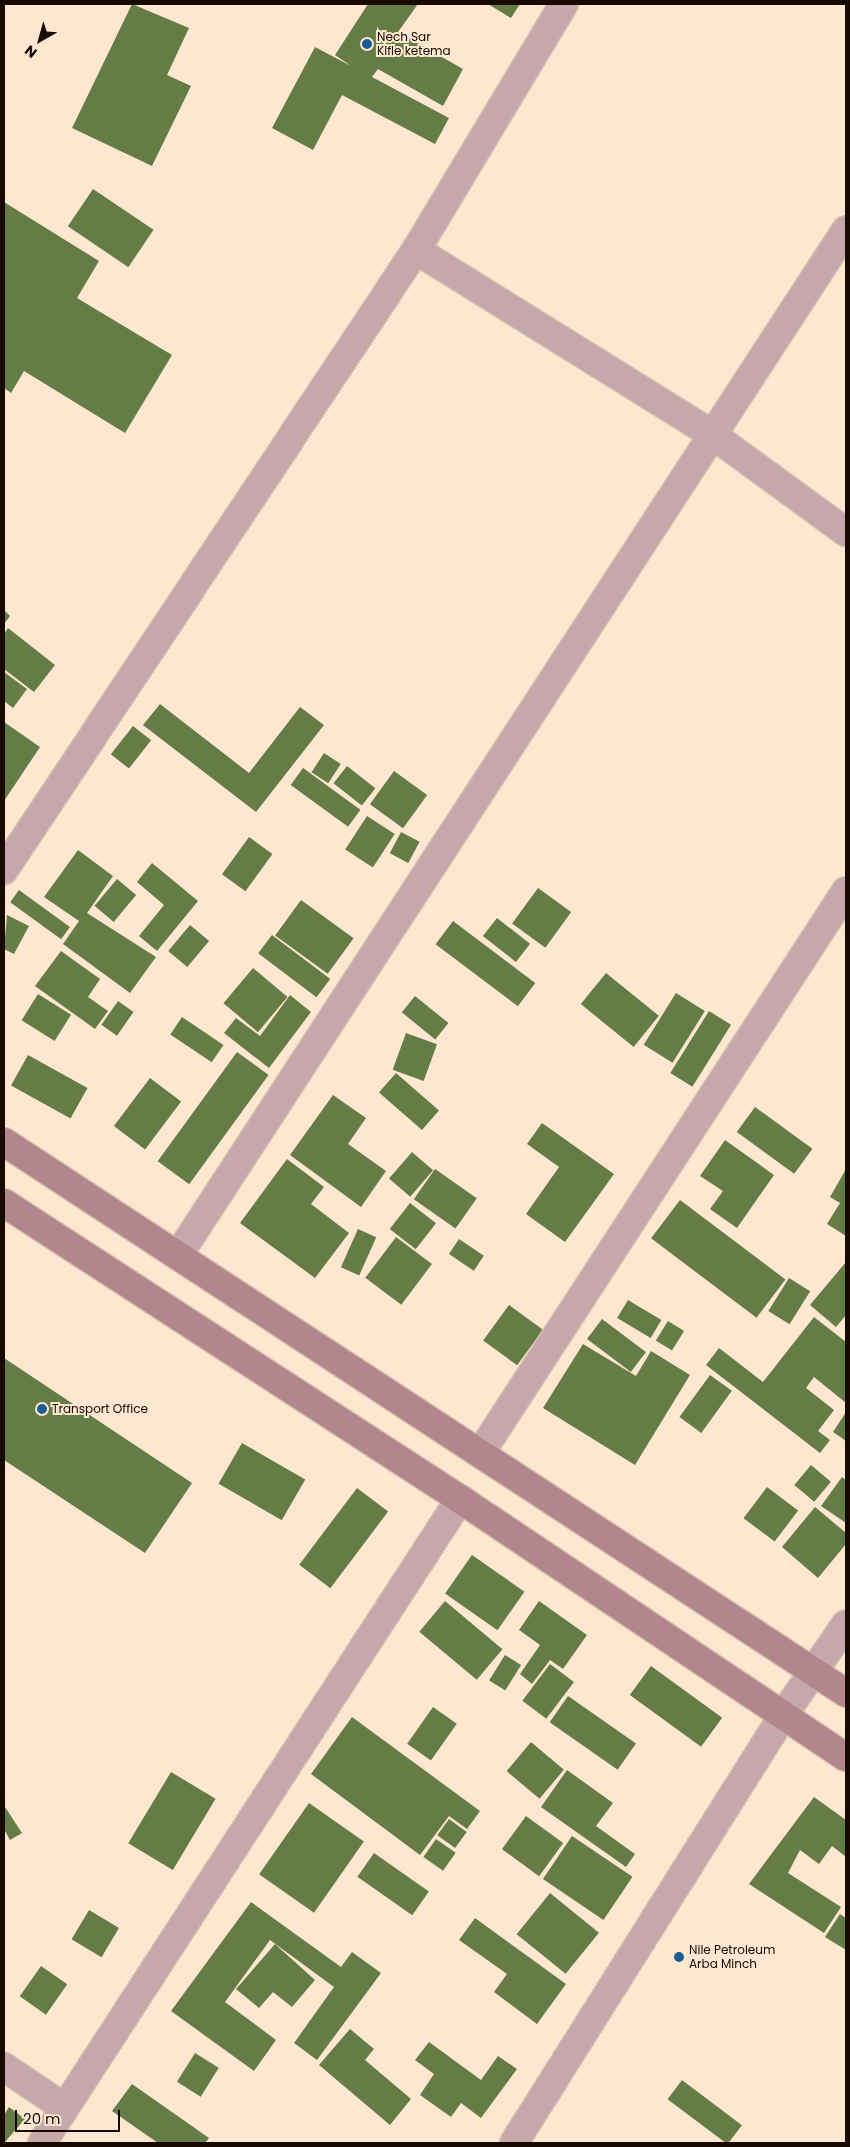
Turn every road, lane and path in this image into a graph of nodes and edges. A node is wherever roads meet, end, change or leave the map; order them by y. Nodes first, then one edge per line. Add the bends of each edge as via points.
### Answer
1 (564, 4) edge
2 (846, 230) edge
3 (416, 250) junction
4 (710, 433) junction
5 (846, 532) edge
6 (4, 870) edge
7 (846, 891) edge
8 (4, 1142) edge
9 (4, 1203) edge
10 (179, 1254) junction
11 (481, 1452) junction
12 (460, 1499) junction
13 (846, 1624) edge
14 (816, 1672) junction
15 (846, 1693) edge
16 (784, 1714) junction
17 (846, 1758) edge
18 (4, 2068) edge
19 (65, 2108) junction
20 (42, 2143) edge
21 (514, 2143) edge

1 - 3 street
2 - 4 street
3 - 4 street
3 - 6 street
4 - 5 street
4 - 10 street
7 - 11 street
8 - 10 main road
9 - 12 main road
10 - 11 main road
11 - 14 main road
12 - 16 main road
12 - 19 street
13 - 14 street
14 - 15 main road
14 - 16 street
16 - 17 main road
16 - 21 street
18 - 19 street
19 - 20 street

